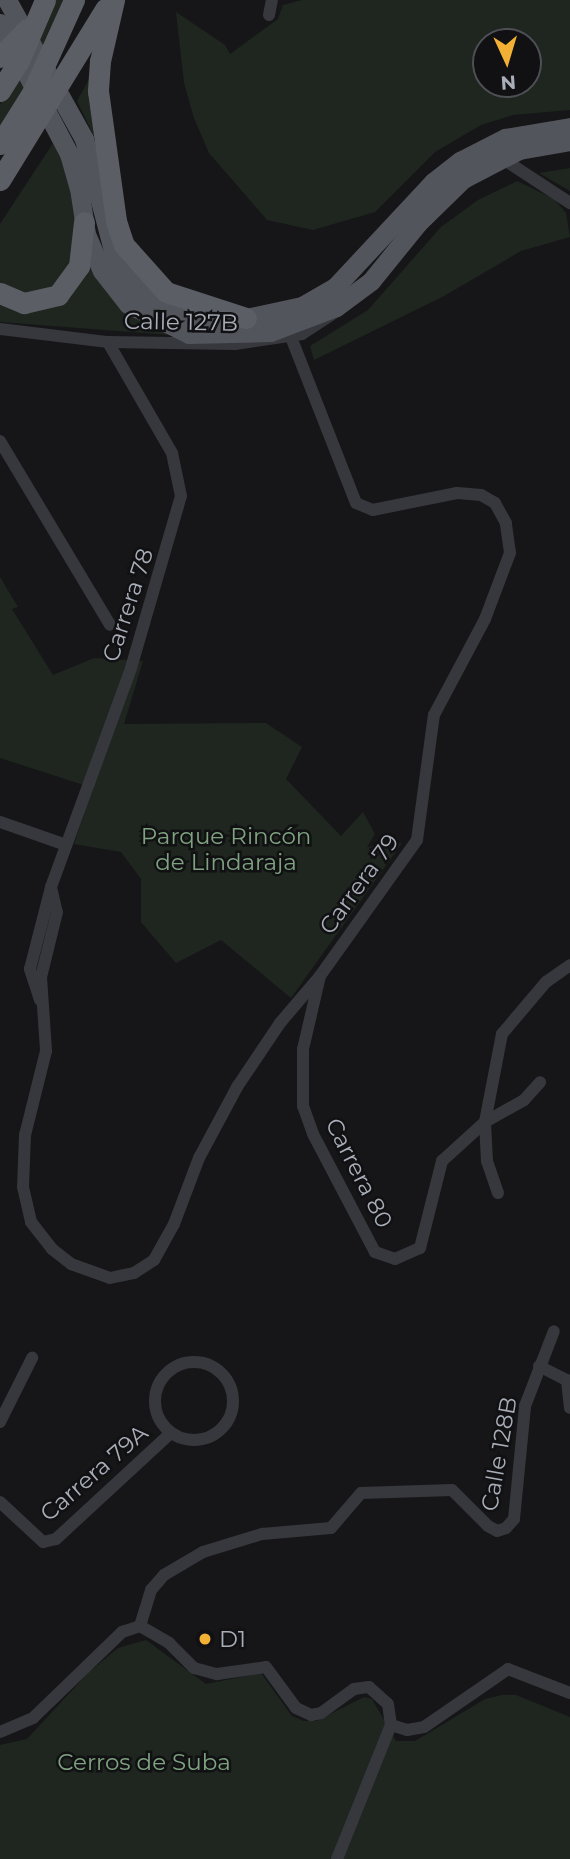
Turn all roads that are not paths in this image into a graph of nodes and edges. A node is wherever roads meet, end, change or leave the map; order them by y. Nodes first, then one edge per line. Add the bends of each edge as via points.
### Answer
1 (7, 0) edge
2 (74, 0) edge
3 (272, 0) edge
4 (105, 2) edge
5 (42, 9) edge
6 (269, 15) dead end
7 (0, 23) edge
8 (0, 57) edge
9 (0, 91) edge
10 (21, 113) junction
11 (570, 127) edge
12 (570, 141) edge
13 (0, 144) edge
14 (500, 157) junction
15 (0, 180) edge
16 (570, 203) edge
17 (84, 222) junction
18 (0, 293) edge
19 (348, 299) junction
20 (246, 318) junction
21 (0, 329) edge
22 (291, 337) junction
23 (108, 342) junction
24 (0, 441) edge
25 (110, 625) dead end
26 (0, 822) edge
27 (63, 844) junction
28 (570, 965) edge
29 (320, 976) junction
30 (540, 1082) dead end
31 (485, 1122) junction
32 (498, 1194) dead end
33 (154, 1260) joint
34 (554, 1331) dead end
35 (32, 1358) dead end
36 (539, 1366) junction
37 (570, 1408) edge
38 (0, 1422) edge
39 (171, 1433) junction
40 (0, 1502) edge
41 (141, 1626) junction
42 (570, 1693) edge
43 (391, 1725) junction
44 (0, 1732) edge
45 (337, 1859) edge

1 - 20 main road via 74,119 92,162 110,244 129,279 144,294 182,315
2 - 10 highway
3 - 6 street
4 - 10 highway
4 - 15 highway
4 - 20 highway via 98,91 116,221 124,245 166,292
5 - 8 highway
5 - 9 highway
7 - 17 main road via 75,171
10 - 13 highway
11 - 20 main road via 523,133 474,151 433,182 336,286 302,306
12 - 14 main road
14 - 16 street
14 - 19 main road via 445,193 371,281
17 - 18 highway via 79,266 58,295 24,303
17 - 19 main road via 94,256 116,292 172,329 206,335 270,332
19 - 22 street, Calle 127B via 323,324
21 - 23 street, Calle 127B
22 - 23 street, Calle 127B via 208,345
22 - 29 street, Carrera 79 via 356,503 373,510 470,492 495,503 506,523 510,553 485,619 434,715 417,840
23 - 27 street, Carrera 78 via 172,453 181,496 131,668
24 - 25 street
26 - 27 street
27 - 33 street, Carrera 78 via 36,977 46,1051 22,1161 31,1222 51,1250 90,1273 110,1278 134,1273
28 - 31 street via 546,982 502,1034
29 - 31 street, Carrera 80 via 303,1049 303,1106 375,1252 395,1259 420,1248 442,1161
29 - 33 street, Carrera 79 via 293,1004 237,1087 198,1158 174,1224
30 - 31 street, Carrera 80 via 524,1100
31 - 32 street via 487,1161
34 - 36 street, Calle 128B
35 - 38 street
36 - 37 street via 567,1380
36 - 41 street, Calle 128B via 520,1428 514,1519 506,1528 497,1531 488,1526 452,1490 361,1493 331,1528 262,1534 203,1552 151,1590
39 - 39 street via 193,1440 224,1426 233,1395 221,1372 210,1365 185,1363 163,1376 156,1387 156,1413
39 - 40 street, Carrera 79A via 56,1539 43,1542
41 - 43 street via 169,1643 194,1668 217,1674 266,1667 296,1708 311,1715 354,1689 369,1687 388,1704
41 - 44 street via 122,1632 33,1717
42 - 43 street via 508,1669 424,1727 415,1731
43 - 45 street

